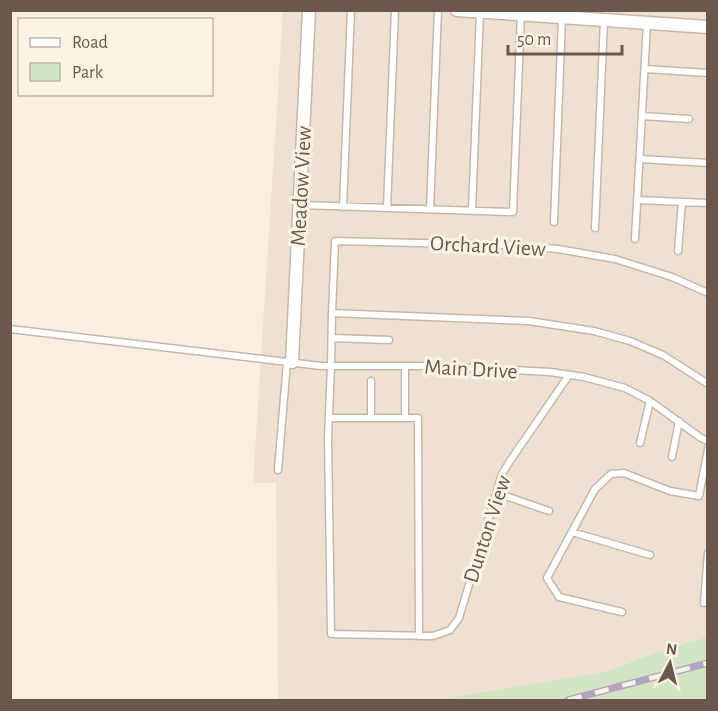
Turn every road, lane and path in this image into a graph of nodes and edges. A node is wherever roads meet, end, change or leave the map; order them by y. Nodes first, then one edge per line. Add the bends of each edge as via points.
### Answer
1 (309, 10) edge
2 (351, 10) edge
3 (395, 10) edge
4 (438, 10) edge
5 (458, 10) edge
6 (480, 12) edge
7 (521, 14) junction
8 (561, 17) junction
9 (604, 20) junction
10 (647, 23) junction
11 (708, 27) edge
12 (645, 69) junction
13 (708, 74) edge
14 (642, 116) junction
15 (689, 119) dead end
16 (640, 159) junction
17 (708, 163) edge
18 (637, 200) junction
19 (682, 202) junction
20 (708, 203) edge
21 (300, 205) junction
22 (343, 207) junction
23 (387, 208) junction
24 (430, 209) junction
25 (472, 210) junction
26 (554, 222) dead end
27 (595, 228) dead end
28 (635, 239) dead end
29 (678, 251) dead end
30 (708, 293) edge
31 (332, 313) junction
32 (10, 328) edge
33 (332, 338) junction
34 (389, 340) dead end
35 (289, 362) junction
36 (332, 366) junction
37 (405, 366) junction
38 (569, 375) junction
39 (371, 381) dead end
40 (708, 384) edge
41 (650, 401) junction
42 (329, 418) junction
43 (371, 418) junction
44 (405, 418) junction
45 (679, 421) junction
46 (708, 441) edge
47 (640, 443) dead end
48 (708, 448) edge
49 (672, 457) dead end
50 (278, 470) dead end
51 (497, 492) junction
52 (699, 496) junction
53 (708, 499) edge
54 (549, 511) dead end
55 (572, 532) junction
56 (708, 553) edge
57 (650, 555) dead end
58 (704, 603) dead end
59 (622, 612) dead end
60 (419, 636) junction

1 - 21 street, Meadow View
2 - 22 lane
3 - 23 lane
4 - 24 lane
5 - 6 street
6 - 7 street
6 - 25 lane
7 - 8 street
7 - 25 lane via 513,212
8 - 9 street
8 - 26 lane
9 - 10 street
9 - 27 lane
10 - 11 street
10 - 12 lane
12 - 13 lane
12 - 14 lane
14 - 15 lane
14 - 16 lane
16 - 17 lane
16 - 18 lane
18 - 19 lane
18 - 28 lane
19 - 20 lane
19 - 29 lane
21 - 22 lane
21 - 35 street, Meadow View
22 - 23 lane
23 - 24 lane
24 - 25 lane
30 - 31 lane, Orchard View via 672,277 615,260 558,249 334,241
31 - 33 lane, Orchard View
31 - 40 lane via 529,321 594,331 663,355
32 - 35 lane, Main Drive
33 - 34 lane
33 - 36 lane, Orchard View
35 - 36 lane, Main Drive
35 - 50 lane
36 - 37 lane, Main Drive
36 - 42 lane, Dunton View
37 - 38 lane, Main Drive
37 - 44 lane
38 - 41 lane, Main Drive via 626,388
38 - 51 lane, Dunton View via 502,474
39 - 43 lane
41 - 45 lane, Main Drive
41 - 47 lane
42 - 43 lane
42 - 60 lane, Dunton View via 331,634
43 - 44 lane
44 - 60 lane via 418,418
45 - 46 lane, Main Drive
45 - 49 lane
48 - 52 lane
51 - 54 lane
51 - 60 lane, Dunton View via 459,618 450,630
52 - 53 lane
52 - 55 lane via 670,491 624,473 611,474 595,489
55 - 57 lane
55 - 59 lane via 547,578 559,597
56 - 58 lane

